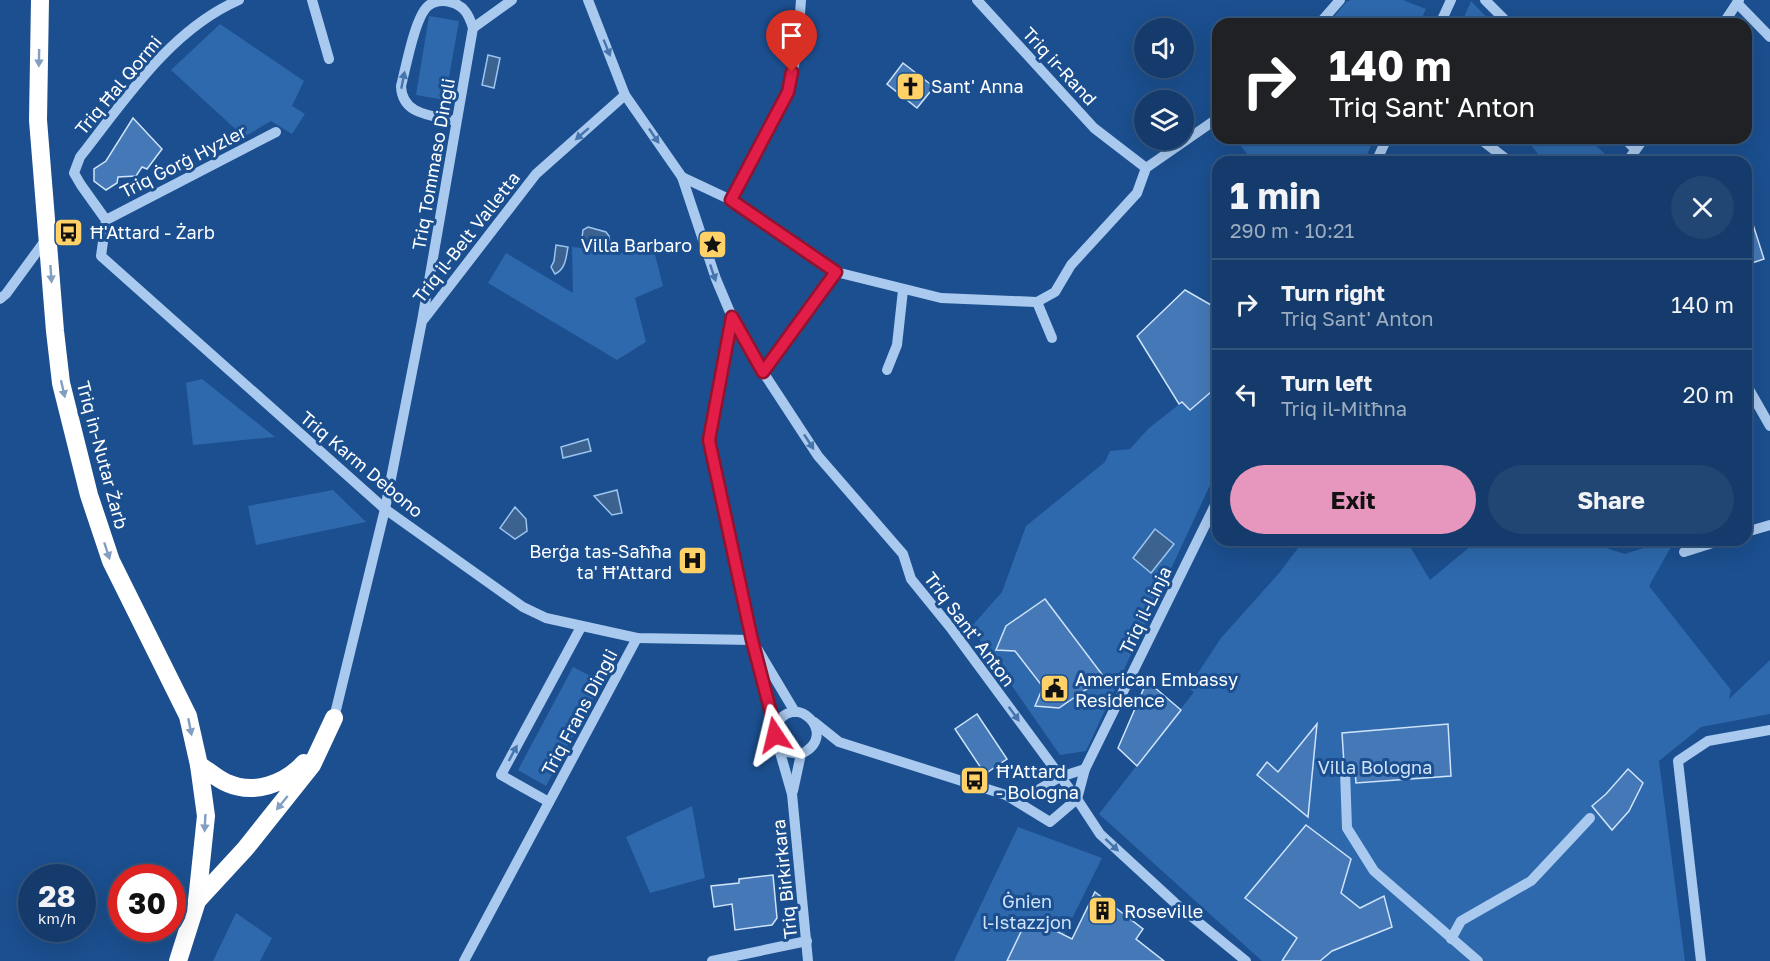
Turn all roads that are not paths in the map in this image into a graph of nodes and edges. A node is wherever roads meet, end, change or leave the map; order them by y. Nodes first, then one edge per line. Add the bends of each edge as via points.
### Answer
1 (40, 0) edge
2 (239, 0) edge
3 (312, 0) edge
4 (512, 0) edge
5 (588, 0) edge
6 (801, 0) edge
7 (977, 0) edge
8 (1340, 0) edge
9 (1451, 0) edge
10 (1485, 0) edge
11 (454, 1) edge
12 (1738, 2) edge
13 (1324, 18) edge
14 (1443, 18) edge
15 (1503, 18) edge
16 (1727, 18) edge
17 (473, 28) junction
18 (1770, 37) edge
19 (328, 59) dead end
20 (626, 95) junction
21 (456, 121) junction
22 (1212, 122) edge
23 (276, 132) dead end
24 (1486, 144) edge
25 (1630, 144) edge
26 (1639, 144) edge
27 (1635, 149) junction
28 (1502, 156) edge
29 (1631, 156) edge
30 (1146, 168) junction
31 (682, 177) junction
32 (731, 200) junction
33 (106, 220) junction
34 (48, 236) junction
35 (836, 272) junction
36 (903, 290) junction
37 (0, 299) edge
38 (1038, 302) junction
39 (732, 317) junction
40 (422, 321) junction
41 (1052, 338) dead end
42 (887, 370) dead end
43 (763, 372) junction
44 (1752, 394) edge
45 (1770, 426) edge
46 (386, 509) junction
47 (1212, 511) edge
48 (1770, 525) edge
49 (1752, 530) edge
50 (1703, 546) edge
51 (1684, 552) dead end
52 (581, 627) junction
53 (637, 638) junction
54 (752, 640) junction
55 (795, 712) junction
56 (334, 718) junction
57 (814, 722) junction
58 (775, 728) junction
59 (1770, 730) edge
60 (777, 742) junction
61 (839, 742) junction
62 (813, 746) junction
63 (801, 754) junction
64 (199, 765) junction
65 (1085, 769) junction
66 (1345, 771) dead end
67 (1060, 777) junction
68 (792, 794) junction
69 (1006, 795) junction
70 (1077, 799) junction
71 (549, 802) junction
72 (1590, 818) dead end
73 (197, 901) junction
74 (1451, 939) junction
75 (807, 941) junction
76 (178, 961) edge
77 (464, 961) edge
78 (712, 961) edge
79 (808, 961) edge
80 (1246, 961) edge
81 (1478, 961) edge
82 (1701, 961) edge

1 -> 34 highway, Triq in-Nutar Żarb via 38,120
2 - 33 street, Triq Ħal Qormi via 221,8 181,38 150,69 80,157 74,173
3 - 19 street
4 - 17 street
5 -> 20 street
6 - 32 street via 788,92
7 - 30 street, Triq ir-Rand via 1094,128
8 - 13 street
9 - 14 street
10 - 15 street
11 - 17 street, Triq Tommaso Dingli via 468,12
21 -> 11 street via 417,111 401,97 419,18 428,5
12 - 16 street
12 - 18 street
17 - 21 street, Triq Tommaso Dingli
20 -> 31 street
20 -> 40 street, Triq il-Belt Valletta via 536,174
21 - 40 street, Triq Tommaso Dingli
22 - 30 street
23 - 33 street, Triq Ġorġ Hyzler
24 - 28 street
25 - 27 street
26 - 27 street
27 - 29 street
30 - 38 street via 1137,193 1071,265 1055,292
31 - 32 street
31 -> 39 street, Triq Sant' Anton
32 - 35 street
33 - 46 street, Triq Karm Debono via 101,256
34 - 37 street
34 -> 64 highway, Triq in-Nutar Żarb via 61,383 89,495 111,561 188,716
35 - 36 street
35 - 43 street
36 - 38 street via 940,298
36 - 42 street via 897,345
38 - 41 street
39 - 43 street, Triq Sant' Anton
39 - 54 street, Triq Birkirkara via 709,440
40 - 46 street, Triq il-Belt Valletta
43 -> 67 street, Triq Sant' Anton via 818,456 903,554 911,579
44 - 45 street
46 - 52 street, Triq Karm Debono via 522,607
46 - 56 street, Triq il-Belt Valletta
47 - 65 street, Triq il-Linja
48 - 49 street
50 - 51 street
52 - 53 street, Triq Karm Debono
71 -> 52 street, Triq Frans Dingli via 501,775
53 - 54 street, Triq Karm Debono
53 - 71 street, Triq Frans Dingli
54 - 55 street, Triq Birkirkara
54 - 58 street, Triq Birkirkara
55 - 57 street
55 - 58 street via 782,717
56 - 64 highway via 293,775 270,786 248,788 227,783
56 -> 73 highway via 312,765 245,849
57 - 61 street
57 - 62 street via 817,733
58 - 60 street, Triq Birkirkara
59 - 82 street via 1708,741 1678,761
60 - 63 street via 787,752
60 - 68 street, Triq Birkirkara
61 - 62 street
61 - 69 street
62 - 63 street
63 - 68 street, Triq Birkirkara
64 -> 73 highway, Triq in-Nutar Żarb via 206,816
65 - 67 street
65 - 70 street, Triq il-Linja
66 - 74 street via 1347,828 1374,871
67 - 69 street via 1032,794
67 - 70 street, Triq Sant' Anton
68 - 75 street, Triq Birkirkara
69 - 70 street via 1050,822
70 -> 80 street, Triq Sant' Anton via 1100,834
71 - 77 street, Triq Frans Dingli
72 - 74 street via 1531,881 1461,921
73 - 76 highway
74 - 81 street
75 - 78 street
75 - 79 street, Triq Birkirkara

